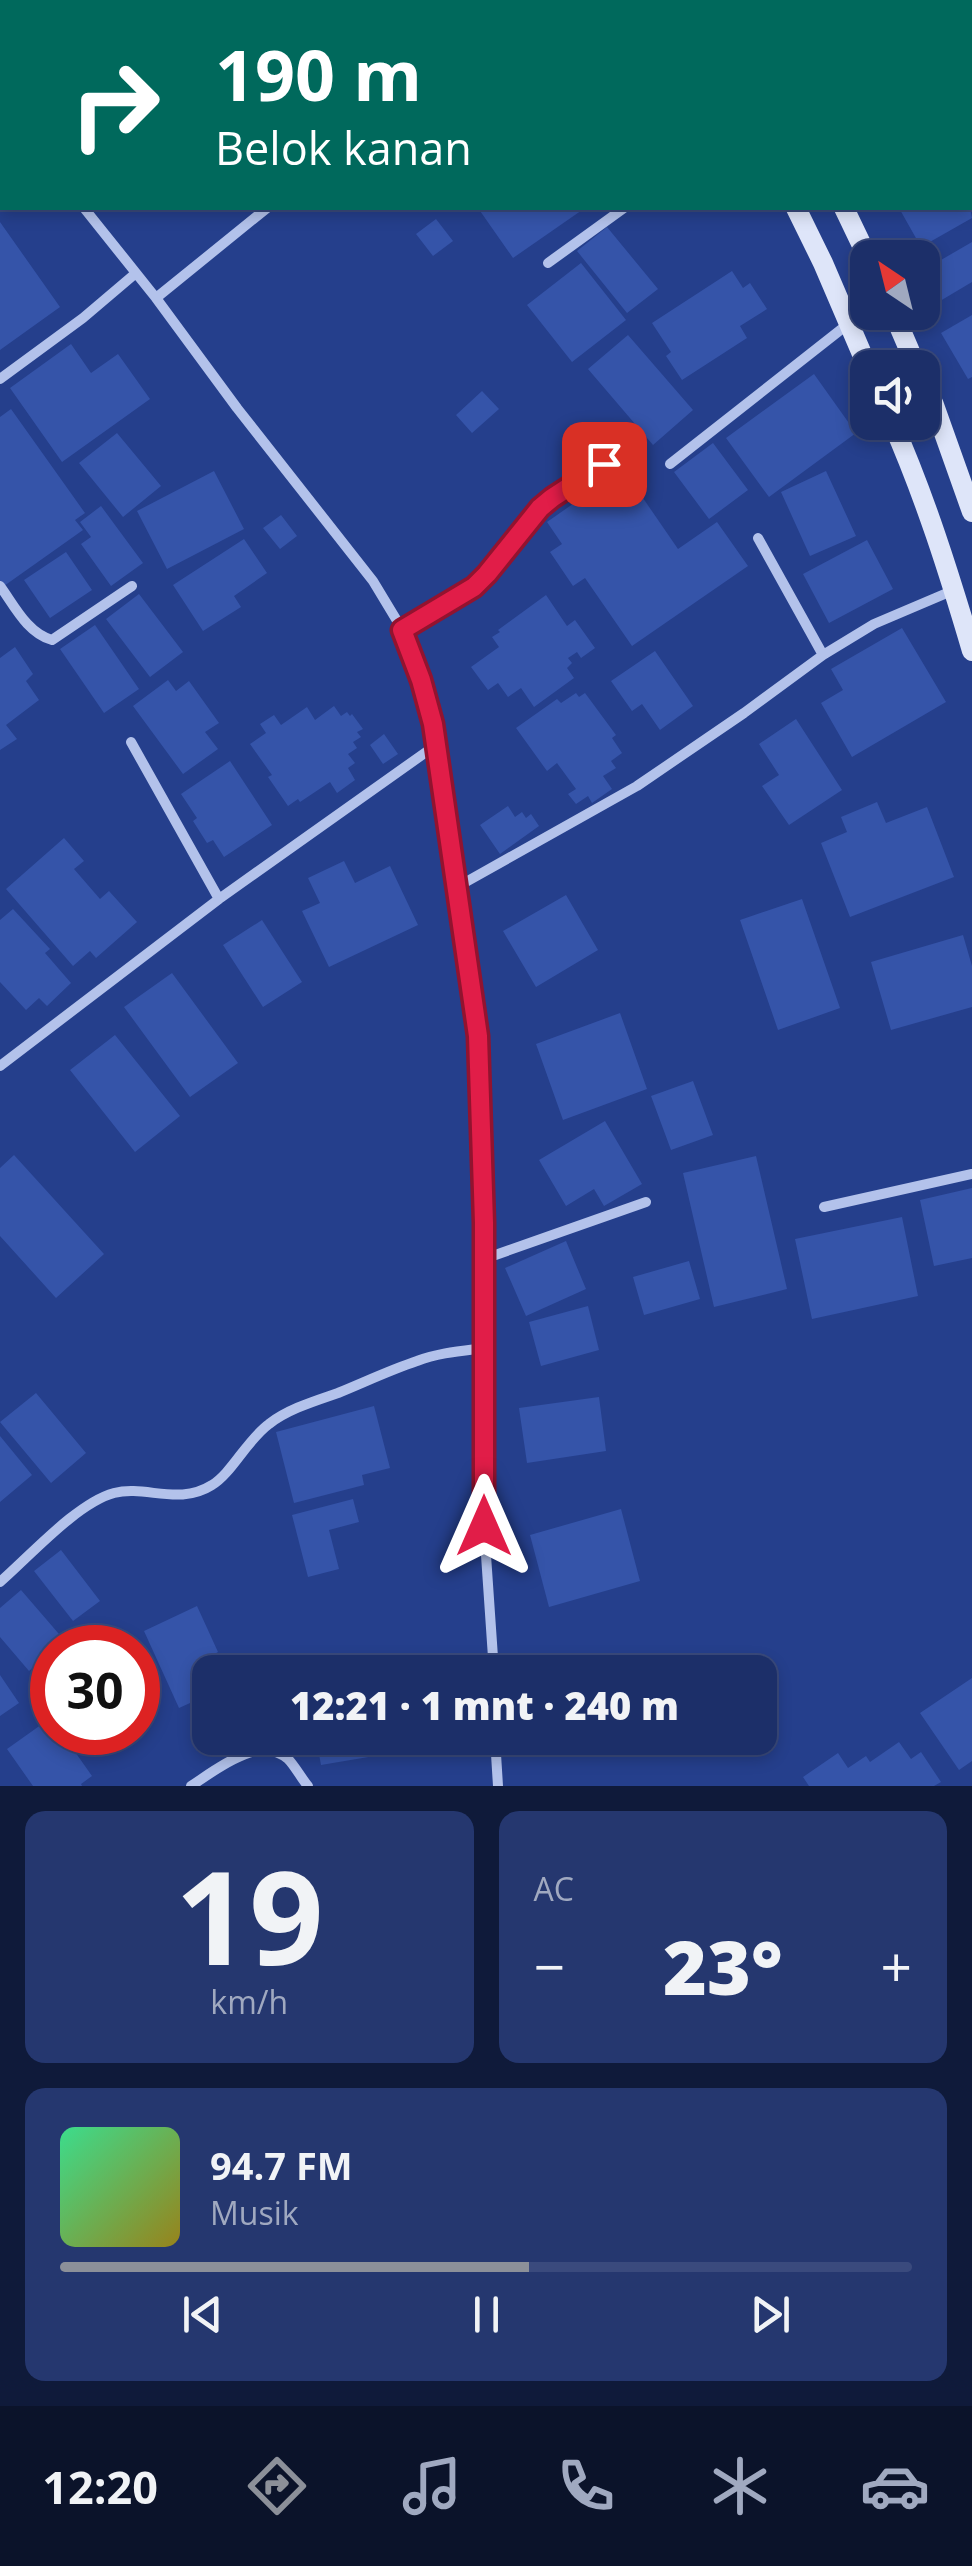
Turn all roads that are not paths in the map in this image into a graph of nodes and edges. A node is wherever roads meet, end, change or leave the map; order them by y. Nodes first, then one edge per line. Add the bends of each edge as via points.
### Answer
1 (86, 210) edge
2 (266, 210) edge
3 (621, 210) edge
4 (797, 210) edge
5 (845, 210) edge
6 (859, 240) edge
7 (548, 264) dead end
8 (136, 274) junction
9 (156, 298) junction
10 (848, 324) junction
11 (860, 350) edge
12 (0, 379) edge
13 (940, 422) edge
14 (899, 440) edge
15 (604, 464) dead end
16 (670, 464) dead end
17 (972, 512) edge
18 (758, 538) dead end
19 (0, 586) edge
20 (132, 586) dead end
21 (954, 590) junction
22 (402, 630) junction
23 (972, 651) edge
24 (823, 654) junction
25 (131, 742) dead end
26 (436, 745) junction
27 (457, 887) junction
28 (219, 899) junction
29 (0, 1066) edge
30 (972, 1174) edge
31 (646, 1202) dead end
32 (824, 1207) dead end
33 (484, 1259) junction
34 (484, 1348) junction
35 (0, 1582) edge
36 (493, 1655) edge
37 (497, 1755) edge
38 (191, 1786) edge
39 (308, 1786) edge
40 (498, 1786) edge

1 - 8 street
2 - 9 street
3 - 7 street
4 - 10 street
5 - 6 street
8 - 9 street
8 - 12 street
9 - 22 street via 374,581
10 - 11 street
10 - 16 street
13 - 17 street
14 - 21 street
15 - 22 street via 540,508 474,587
18 - 24 street
19 - 20 street via 30,626 52,640
21 - 23 street
21 - 24 street
22 - 26 street
24 - 27 street via 637,786
25 - 28 street
26 - 27 street
26 - 28 street
27 - 33 street via 478,1036
28 - 29 street
30 - 32 street
31 - 33 street
33 - 34 street
34 - 35 street via 417,1361 273,1420 203,1490 132,1491 99,1499
34 - 36 street via 484,1526
37 - 40 street
38 - 39 street via 260,1750 287,1759

